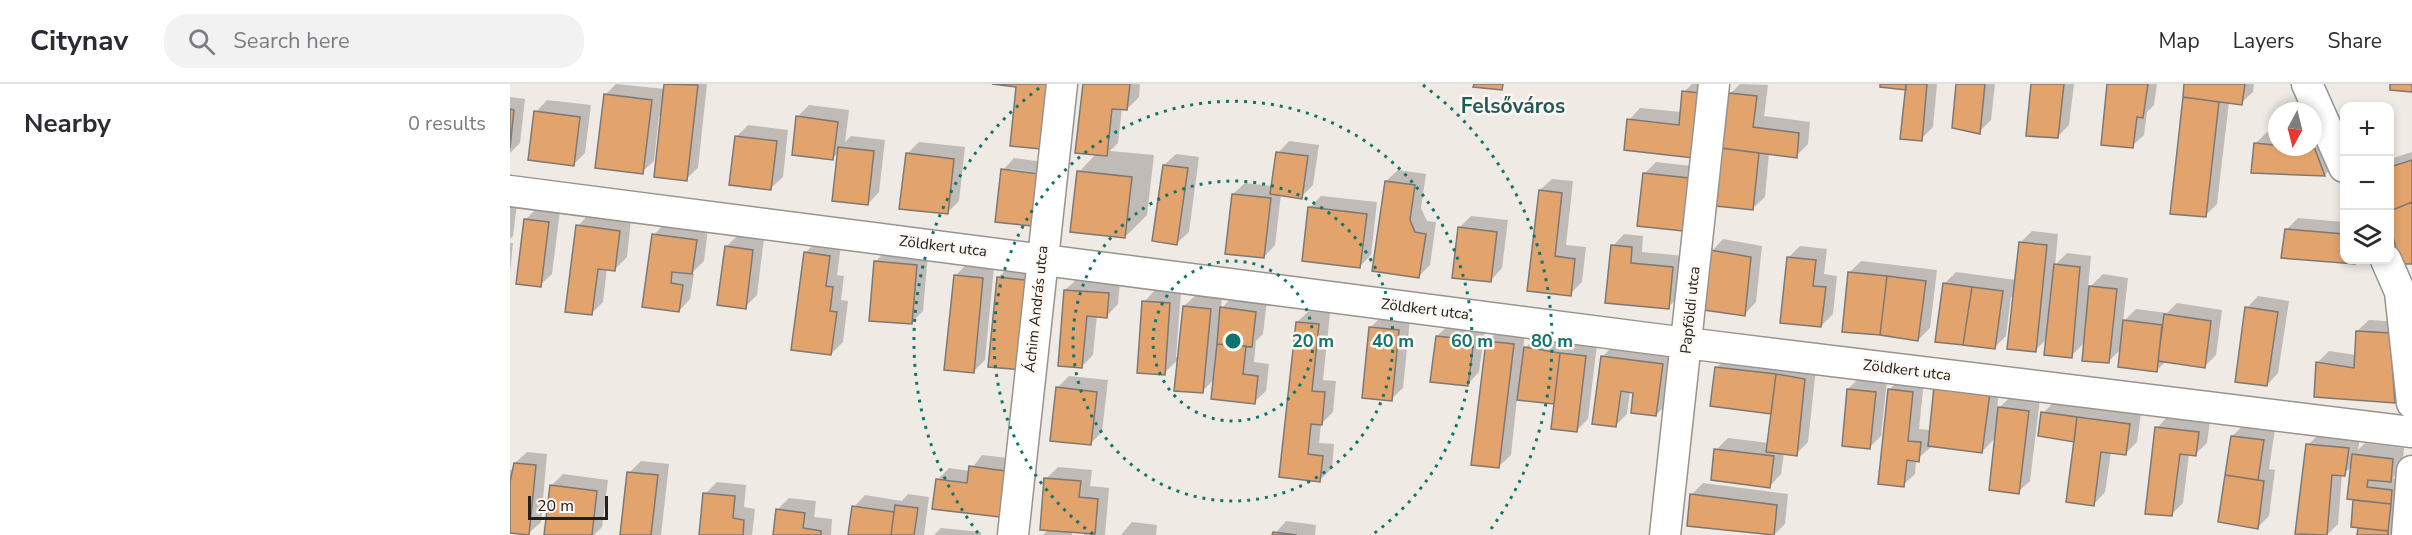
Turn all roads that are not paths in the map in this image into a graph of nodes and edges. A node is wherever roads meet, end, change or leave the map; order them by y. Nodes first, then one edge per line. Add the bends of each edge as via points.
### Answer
1 (1062, 84) edge
2 (1714, 84) edge
3 (2307, 84) edge
4 (2340, 158) edge
5 (510, 191) edge
6 (1041, 259) junction
7 (2388, 264) edge
8 (2406, 292) edge
9 (1686, 343) junction
10 (2412, 403) edge
11 (2412, 432) edge
12 (2412, 471) edge
13 (1013, 535) edge
14 (1665, 535) edge
15 (2407, 535) edge

1 - 6 street, Áchim András utca
2 - 9 street, Papföldi utca
3 - 4 street
5 - 6 street, Zöldkert utca
6 - 9 street, Zöldkert utca
6 - 13 street, Áchim András utca
7 - 8 street
8 - 10 street
9 - 11 street, Zöldkert utca
9 - 14 street, Papföldi utca
12 - 15 street

